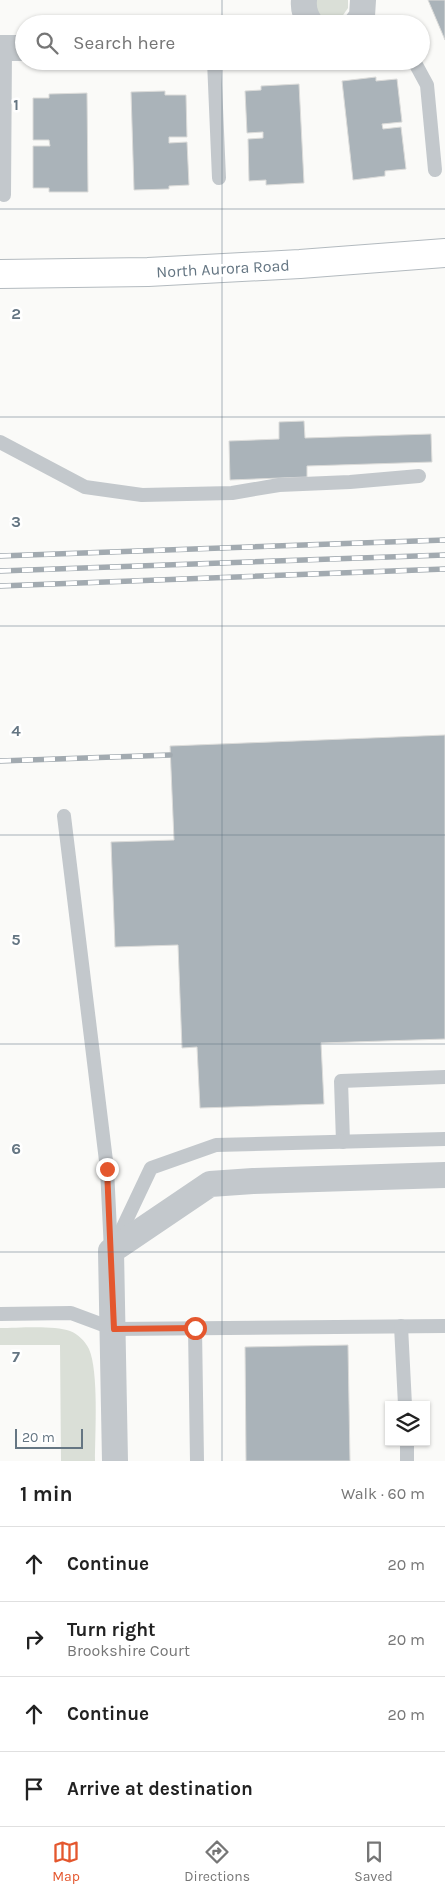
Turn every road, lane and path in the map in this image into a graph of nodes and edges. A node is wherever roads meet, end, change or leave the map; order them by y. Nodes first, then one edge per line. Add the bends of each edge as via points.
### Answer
1 (363, 0) edge
2 (362, 15) edge
3 (10, 48) edge
4 (214, 70) edge
5 (419, 70) edge
6 (435, 170) dead end
7 (219, 178) dead end
8 (4, 195) dead end
9 (445, 253) edge
10 (0, 274) edge
11 (0, 442) edge
12 (419, 476) dead end
13 (64, 816) dead end
14 (445, 1077) edge
15 (445, 1139) edge
16 (343, 1142) junction
17 (445, 1176) edge
18 (111, 1251) junction
19 (0, 1314) edge
20 (401, 1326) junction
21 (445, 1326) edge
22 (195, 1328) junction
23 (114, 1329) junction
24 (405, 1401) edge
25 (407, 1446) edge
26 (115, 1461) edge
27 (197, 1461) edge
28 (408, 1461) edge

1 - 2 street
3 - 8 lane
4 - 7 lane
5 - 6 lane via 427,85
9 - 10 main road, North Aurora Road via 166,271
11 - 12 lane via 85,488 142,495 232,493 278,485
13 - 18 lane via 107,1169
14 - 16 lane via 341,1081
15 - 16 lane
16 - 18 lane via 216,1145 151,1168
17 - 18 street via 210,1184
18 - 23 street
19 - 23 lane via 71,1313
20 - 21 lane
20 - 22 lane
20 - 24 lane
22 - 23 lane
22 - 27 lane
23 - 26 street
25 - 28 lane

